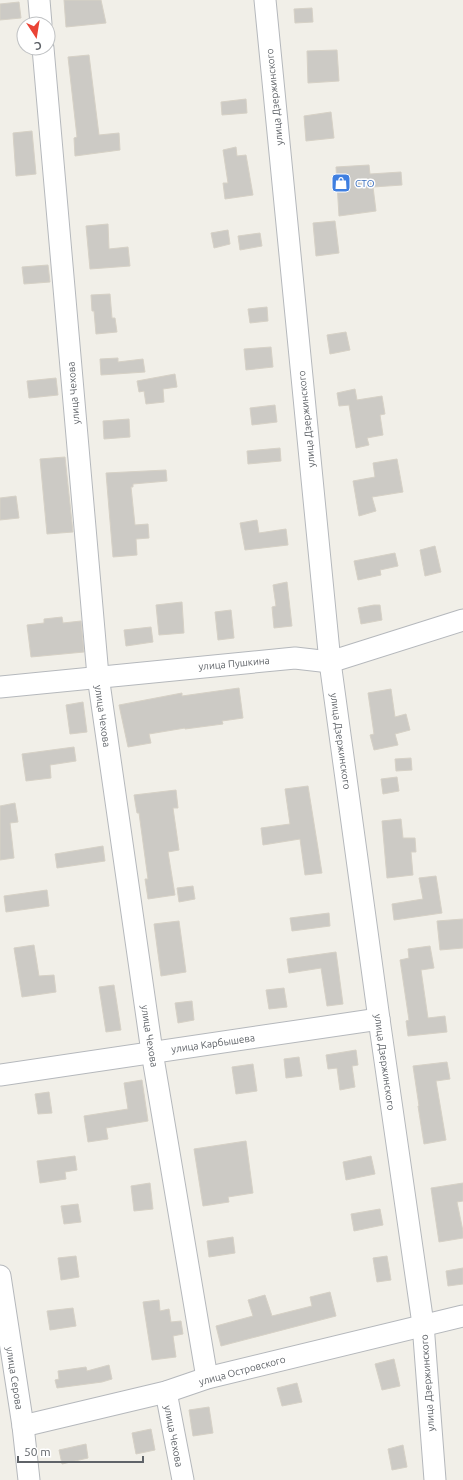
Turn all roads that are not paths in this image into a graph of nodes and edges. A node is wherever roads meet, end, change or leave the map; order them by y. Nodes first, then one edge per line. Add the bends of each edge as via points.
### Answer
1 (39, 0) edge
2 (265, 0) edge
3 (40, 16) edge
4 (44, 56) edge
5 (463, 620) edge
6 (330, 662) junction
7 (98, 676) junction
8 (0, 687) edge
9 (379, 1019) junction
10 (152, 1052) junction
11 (0, 1075) edge
12 (0, 1276) edge
13 (463, 1316) edge
14 (423, 1324) junction
15 (207, 1378) junction
16 (166, 1392) junction
17 (23, 1426) junction
18 (29, 1480) edge
19 (183, 1480) edge
20 (435, 1480) edge

1 - 3 street
2 - 6 street, улица Дзержинского
4 - 7 street, улица Чехова
5 - 6 street, улица Пушкина
6 - 7 street, улица Пушкина via 295,658
6 - 9 street, улица Дзержинского
7 - 8 street, улица Пушкина
7 - 10 street, улица Чехова
9 - 10 street, улица Карбышева
9 - 14 street, улица Дзержинского
10 - 11 street, улица Карбышева
10 - 15 street, улица Чехова
12 - 17 street, улица Серова
13 - 14 street, улица Островского
14 - 15 street, улица Островского
14 - 20 street, улица Дзержинского
15 - 16 street, улица Островского
16 - 17 street, улица Островского
16 - 19 street, улица Чехова
17 - 18 street, улица Серова

